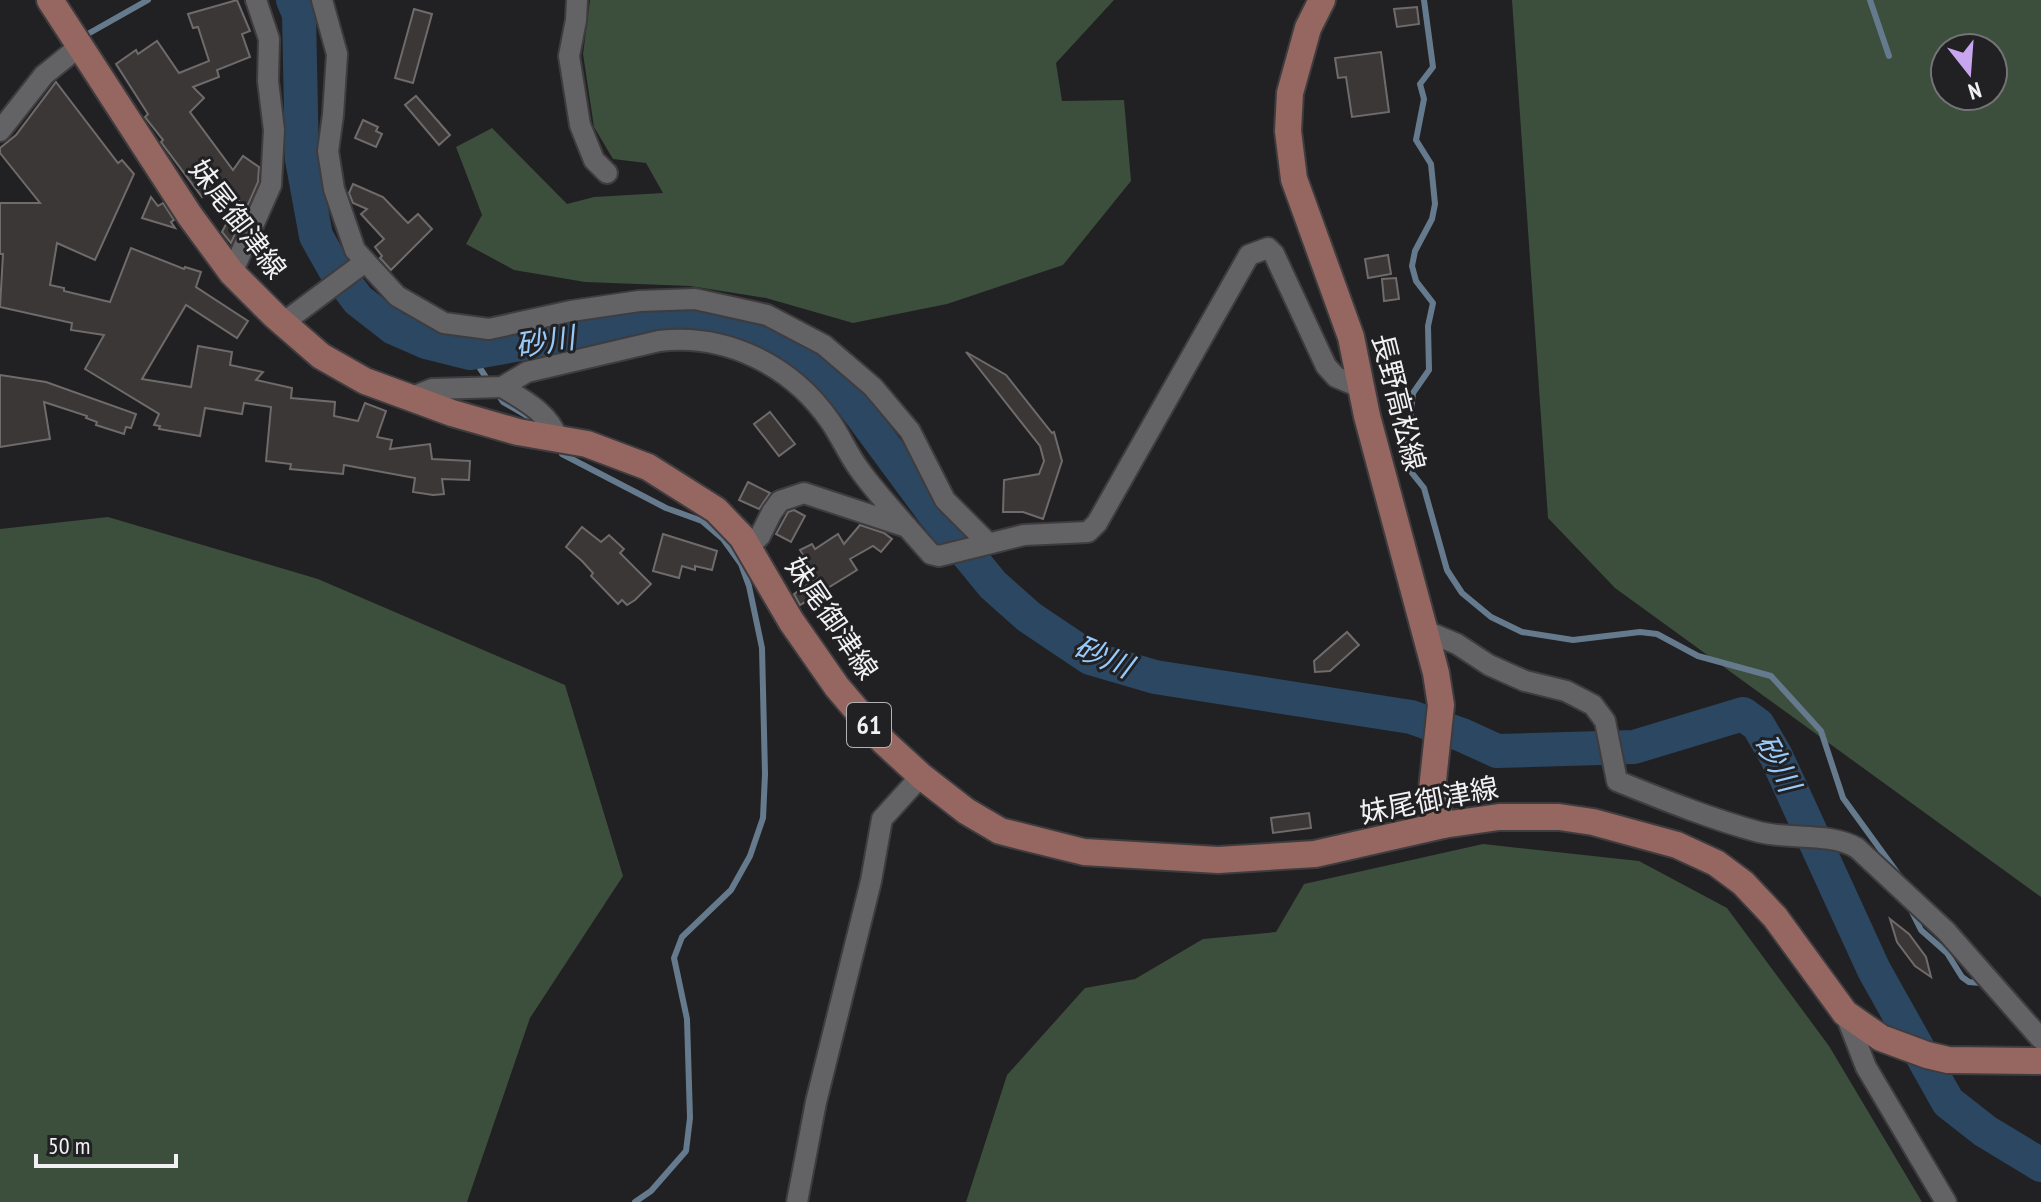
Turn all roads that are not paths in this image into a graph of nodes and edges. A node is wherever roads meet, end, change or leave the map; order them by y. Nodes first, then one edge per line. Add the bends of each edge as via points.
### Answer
1 (50, 0) edge
2 (256, 0) edge
3 (322, 0) edge
4 (577, 0) edge
5 (1322, 0) edge
6 (80, 46) junction
7 (0, 131) edge
8 (607, 173) dead end
9 (365, 262) junction
10 (232, 273) junction
11 (283, 323) junction
12 (502, 387) junction
13 (1362, 388) junction
14 (410, 398) junction
15 (558, 439) junction
16 (907, 527) junction
17 (988, 543) junction
18 (748, 548) junction
19 (1426, 631) junction
20 (921, 776) junction
21 (1443, 825) junction
22 (1845, 1013) junction
23 (2041, 1039) edge
24 (2041, 1061) edge
25 (797, 1202) edge
26 (1946, 1202) edge

1 - 6 main road, 妹尾御津線 / 61
2 - 10 street via 269,39 271,185
3 - 9 street via 337,54 328,151 334,189 355,250
4 - 8 street via 569,56 580,125 594,160
5 - 13 main road, 長野高松線 via 1298,57 1288,131 1294,179 1351,337
6 - 7 street via 44,75
6 - 10 main road, 妹尾御津線 / 61
9 - 11 street
9 - 17 street via 397,296 444,323 489,329 639,301 695,299 767,315 824,345 873,387 910,431 945,500
10 - 11 main road, 妹尾御津線 / 61
11 - 14 main road, 妹尾御津線 / 61 via 321,356
12 - 14 street via 432,389
12 - 15 street via 535,407
12 - 16 street via 527,372 680,338 752,355 804,390
13 - 17 street via 1336,377 1326,366 1274,254 1268,248 1257,250 1249,255 1097,523 1088,532 1024,535
13 - 19 main road, 長野高松線
14 - 15 main road, 妹尾御津線 / 61
15 - 18 main road, 妹尾御津線 / 61 via 648,467 716,510
16 - 17 street via 939,556
16 - 18 street via 804,493 780,501
18 - 20 main road, 妹尾御津線 / 61 via 837,687
19 - 21 main road, 長野高松線 via 1441,705 1431,775
19 - 23 street via 1525,681 1580,696 1605,721 1617,781 1762,833 1849,844 1946,931
20 - 21 main road, 妹尾御津線 / 61 via 1000,831 1084,852 1285,858
20 - 25 street via 882,819
21 - 22 main road, 妹尾御津線 / 61 via 1499,817 1559,817 1631,831 1716,863 1775,917
22 - 24 main road, 妹尾御津線 / 61 via 1881,1038 1927,1055
22 - 26 street via 1866,1067

